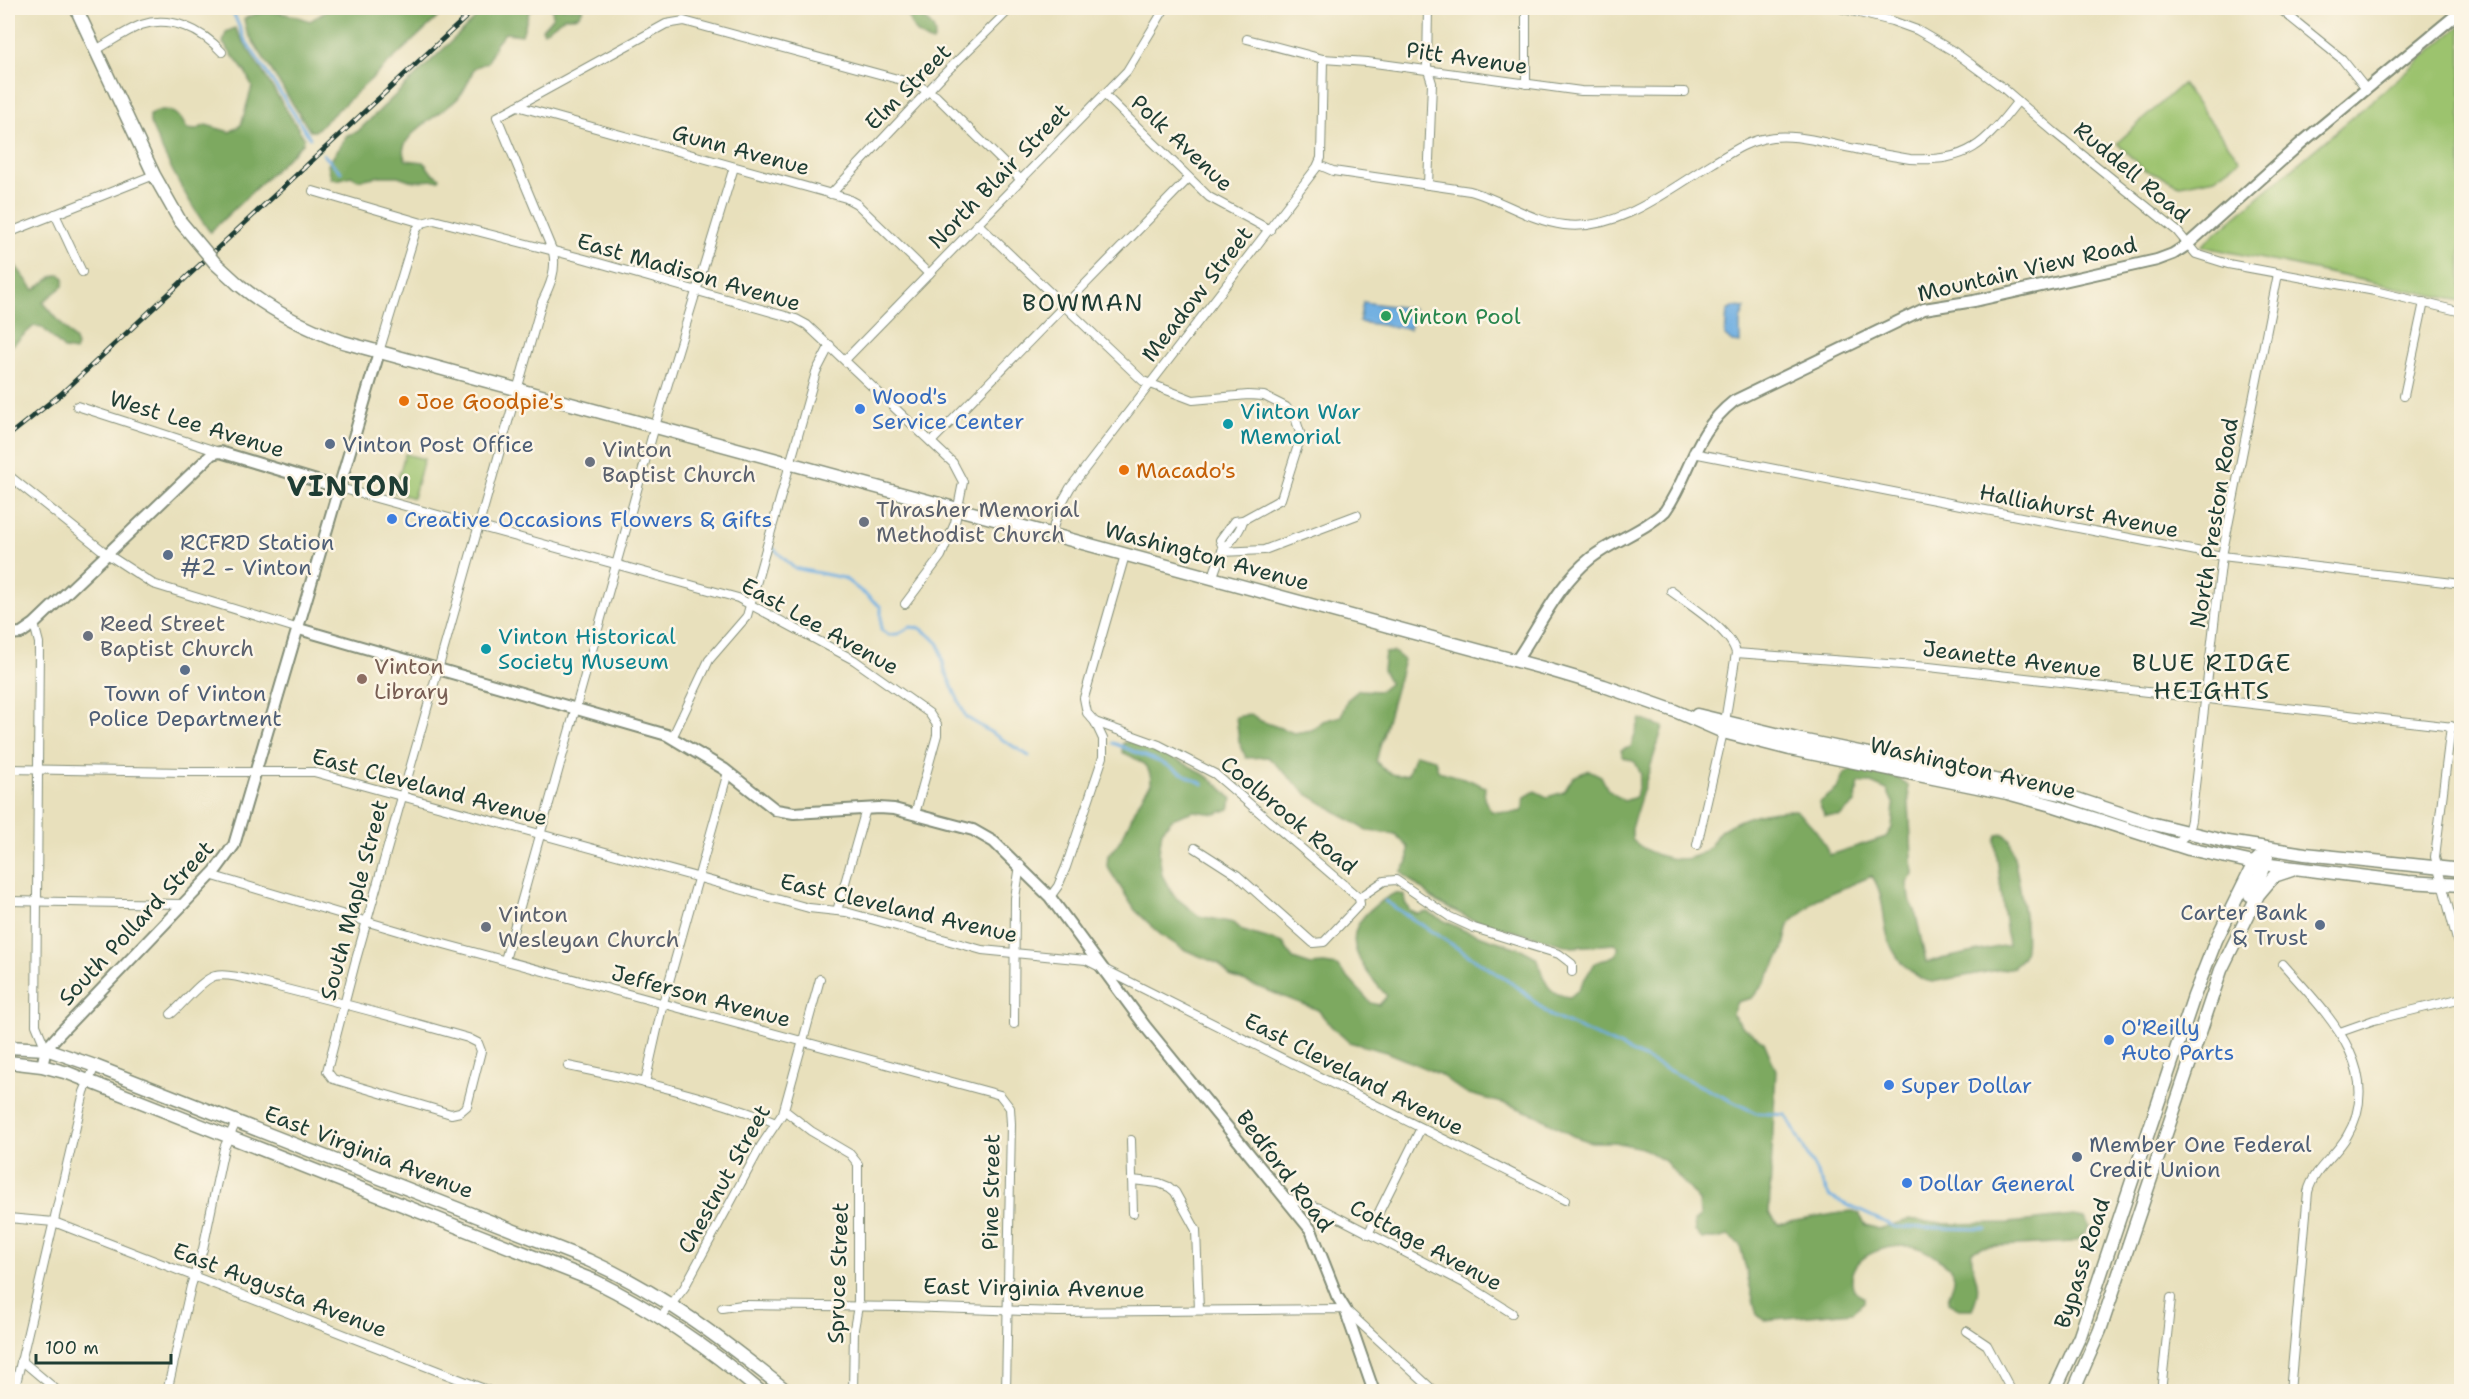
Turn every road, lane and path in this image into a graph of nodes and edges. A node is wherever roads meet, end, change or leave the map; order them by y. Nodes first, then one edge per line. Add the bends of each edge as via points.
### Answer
1 (76, 8) edge
2 (1011, 8) edge
3 (1166, 8) edge
4 (1428, 8) edge
5 (1526, 8) edge
6 (1839, 8) edge
7 (2279, 8) edge
8 (2462, 10) edge
9 (1247, 39) dead end
10 (96, 50) junction
11 (222, 52) dead end
12 (1323, 59) junction
13 (1428, 71) junction
14 (1526, 84) junction
15 (2366, 89) junction
16 (928, 91) junction
17 (1685, 92) dead end
18 (1104, 94) junction
19 (2019, 101) junction
20 (518, 106) junction
21 (1319, 165) junction
22 (734, 167) junction
23 (154, 175) junction
24 (1189, 178) junction
25 (1022, 180) junction
26 (1428, 184) junction
27 (313, 191) dead end
28 (831, 194) junction
29 (55, 214) junction
30 (422, 223) junction
31 (978, 224) junction
32 (1270, 230) junction
33 (8, 233) edge
34 (2187, 245) junction
35 (553, 252) junction
36 (82, 272) dead end
37 (929, 274) junction
38 (2277, 274) junction
39 (697, 290) junction
40 (2424, 302) junction
41 (1062, 307) junction
42 (2462, 312) edge
43 (830, 345) junction
44 (379, 352) junction
45 (845, 360) junction
46 (1150, 384) junction
47 (518, 389) junction
48 (2404, 396) dead end
49 (76, 406) dead end
50 (655, 426) junction
51 (932, 442) junction
52 (220, 452) junction
53 (1693, 453) junction
54 (790, 465) junction
55 (8, 475) edge
56 (340, 488) junction
57 (957, 510) junction
58 (1358, 515) dead end
59 (478, 526) junction
60 (1051, 535) junction
61 (1223, 550) junction
62 (106, 554) junction
63 (1125, 555) junction
64 (2222, 556) junction
65 (616, 565) junction
66 (1212, 579) junction
67 (2462, 584) edge
68 (1671, 591) dead end
69 (751, 603) junction
70 (904, 604) dead end
71 (34, 624) junction
72 (299, 629) junction
73 (8, 634) edge
74 (1736, 652) junction
75 (1516, 662) junction
76 (437, 669) junction
77 (2206, 699) junction
78 (574, 708) junction
79 (1095, 722) junction
80 (2451, 726) junction
81 (1724, 727) junction
82 (2462, 728) edge
83 (672, 738) junction
84 (8, 769) edge
85 (38, 769) junction
86 (257, 772) junction
87 (728, 772) junction
88 (402, 795) junction
89 (866, 809) junction
90 (915, 814) junction
91 (2188, 833) junction
92 (540, 834) junction
93 (1697, 845) dead end
94 (2174, 845) junction
95 (1195, 848) dead end
96 (2270, 850) junction
97 (2259, 863) junction
98 (1020, 865) junction
99 (2298, 868) junction
100 (2437, 868) junction
101 (2462, 870) edge
102 (210, 875) junction
103 (697, 877) junction
104 (2441, 883) junction
105 (2462, 885) edge
106 (1050, 897) junction
107 (1359, 897) junction
108 (8, 901) edge
109 (36, 902) junction
110 (182, 904) junction
111 (837, 911) junction
112 (367, 922) junction
113 (1014, 955) junction
114 (2462, 959) edge
115 (505, 960) junction
116 (2225, 961) junction
117 (2283, 964) dead end
118 (1102, 970) junction
119 (1572, 972) dead end
120 (820, 980) dead end
121 (2462, 998) edge
122 (663, 1003) junction
123 (344, 1004) junction
124 (171, 1014) dead end
125 (1014, 1024) dead end
126 (2340, 1032) junction
127 (802, 1042) junction
128 (8, 1047) edge
129 (46, 1049) junction
130 (8, 1062) edge
131 (42, 1066) junction
132 (95, 1066) junction
133 (568, 1066) dead end
134 (87, 1081) junction
135 (645, 1083) junction
136 (1008, 1102) joint
137 (784, 1110) junction
138 (236, 1122) junction
139 (776, 1123) junction
140 (1422, 1128) junction
141 (229, 1137) junction
142 (1131, 1140) dead end
143 (1132, 1180) junction
144 (1287, 1198) junction
145 (1564, 1200) dead end
146 (1133, 1213) dead end
147 (8, 1218) edge
148 (54, 1222) junction
149 (1368, 1234) junction
150 (195, 1276) junction
151 (2171, 1298) dead end
152 (673, 1304) junction
153 (858, 1306) junction
154 (722, 1308) dead end
155 (1345, 1309) junction
156 (1008, 1310) junction
157 (1199, 1310) junction
158 (1512, 1313) dead end
159 (661, 1317) junction
160 (1966, 1330) dead end
161 (21, 1360) junction
162 (14, 1392) edge
163 (59, 1392) edge
164 (167, 1392) edge
165 (492, 1392) edge
166 (761, 1392) edge
167 (788, 1392) edge
168 (853, 1392) edge
169 (1006, 1392) edge
170 (1374, 1392) edge
171 (1435, 1392) edge
172 (2012, 1392) edge
173 (2054, 1392) edge
174 (2073, 1392) edge
175 (2161, 1392) edge
176 (2290, 1392) edge

1 - 10 main road, Washington Avenue
2 - 16 street, Elm Street
3 - 18 street, North Blair Street via 1135,59
4 - 13 street
5 - 14 street
6 - 19 street, Ruddell Road via 1892,21 1932,37
7 - 15 street via 2342,59
8 - 15 street, Mountain View Road
9 - 12 street, Pitt Avenue
10 - 11 street via 154,22 173,23 207,36
10 - 23 main road, Washington Avenue
12 - 13 street, Pitt Avenue
12 - 21 street
13 - 14 street, Pitt Avenue
13 - 26 street via 1432,83
14 - 17 street, Pitt Avenue via 1605,92
15 - 34 street, Mountain View Road
16 - 20 street via 916,84 684,21 666,24
16 - 25 street
16 - 28 street, Elm Street
18 - 24 street, Polk Avenue
18 - 25 street, North Blair Street
19 - 26 street via 1989,137 1956,155 1910,159 1801,138 1763,138 1737,149 1644,205 1614,219 1582,225 1552,223 1489,196
19 - 34 street, Ruddell Road via 2177,231
20 - 22 street, Gunn Avenue
20 - 35 street via 497,117
21 - 26 street via 1333,171
21 - 32 street, Meadow Street
22 - 28 street, Gunn Avenue
22 - 39 street
23 - 29 street
23 - 44 main road, Washington Avenue, bridge via 180,221 238,284 302,326
24 - 32 street, Polk Avenue via 1219,204
24 - 41 street
25 - 31 street, North Blair Street
27 - 30 street, East Madison Avenue
28 - 37 street, Gunn Avenue via 857,204
29 - 33 street
29 - 36 street
30 - 35 street, East Madison Avenue via 434,220
30 - 44 street via 416,230
31 - 37 street, North Blair Street
31 - 41 street
32 - 46 street, Meadow Street
34 - 38 street, Ruddell Road via 2207,258
34 - 53 street, Mountain View Road via 2157,260 1924,309 1734,401 1711,422
35 - 39 street, East Madison Avenue
35 - 47 street, South Maple Street via 551,285 542,302
37 - 45 street, North Blair Street
38 - 40 street, Ruddell Road
38 - 64 street, North Preston Road
39 - 43 street, East Madison Avenue via 796,319
39 - 50 street
40 - 42 street, Ruddell Road
40 - 48 street
41 - 46 street via 1139,379
41 - 51 street
43 - 45 street, East Madison Avenue
43 - 54 street via 816,372
44 - 47 main road, Washington Avenue
44 - 56 street, South Pollard Street
45 - 51 street, East Madison Avenue
46 - 60 street, Meadow Street via 1064,497
46 - 61 street via 1193,400 1264,396 1286,407 1295,417 1301,436 1281,499 1243,520 1242,527
47 - 50 main road, Washington Avenue
47 - 59 street, South Maple Street
49 - 52 street, West Lee Avenue
50 - 54 main road, Washington Avenue
50 - 65 street
51 - 57 street, East Madison Avenue via 961,477
52 - 56 street, West Lee Avenue
52 - 62 street via 212,454
53 - 64 street, Halliahurst Avenue
53 - 75 street, Mountain View Road via 1665,512 1607,547 1578,570 1547,610
54 - 57 main road, Washington Avenue
54 - 69 street
55 - 62 street
56 - 59 street, East Lee Avenue
56 - 72 street, South Pollard Street
57 - 60 main road, Washington Avenue
57 - 70 street, East Madison Avenue via 945,548
58 - 61 street via 1264,550
59 - 65 street, East Lee Avenue
59 - 76 street, South Maple Street
60 - 63 main road, Washington Avenue
61 - 66 street
62 - 71 street
62 - 72 street via 153,584
63 - 66 main road, Washington Avenue
63 - 79 street via 1084,698 1087,713
64 - 67 street, Halliahurst Avenue
64 - 77 street, North Preston Road
65 - 69 street, East Lee Avenue
65 - 78 street
66 - 75 main road, Washington Avenue
68 - 74 street via 1713,623
69 - 83 street via 744,622 709,660
69 - 90 street, East Lee Avenue via 854,660 929,712 937,725 937,735
71 - 73 street via 21,633
71 - 85 street via 39,643
72 - 76 street, Bedford Road
72 - 86 street, South Pollard Street
74 - 77 street, Jeanette Avenue via 1929,667
74 - 81 street
75 - 81 main road, Washington Avenue via 1604,686
76 - 78 street, Bedford Road
76 - 88 street, South Maple Street
77 - 80 street, Jeanette Avenue
77 - 91 street, North Preston Road
78 - 83 street, Bedford Road
78 - 92 street
79 - 106 street via 1103,739 1103,757 1066,867
79 - 107 street, Coolbrook Road via 1159,745 1215,774
80 - 82 street, Jeanette Avenue
80 - 100 street via 2435,856
81 - 91 main road, Washington Avenue via 2062,794
81 - 93 street
81 - 94 main road, Washington Avenue via 1790,749 2007,793
83 - 87 street, Bedford Road
84 - 85 street, East Cleveland Avenue
85 - 86 street, East Cleveland Avenue
85 - 109 street
86 - 88 street, East Cleveland Avenue via 315,772
86 - 102 street, South Pollard Street via 238,837 230,853
87 - 89 street, Bedford Road via 769,806 783,812
87 - 103 street
88 - 92 street, East Cleveland Avenue
88 - 112 street, South Maple Street
89 - 90 street, Bedford Road
89 - 111 street
90 - 98 street, Bedford Road via 973,830
91 - 94 street
91 - 96 main road, Washington Avenue
92 - 103 street, East Cleveland Avenue
92 - 115 street
94 - 97 main road, Washington Avenue
95 - 107 street via 1237,875 1313,943 1324,942 1360,903
96 - 97 main road
96 - 100 main road, Washington Avenue
97 - 99 main road, Washington Avenue
97 - 116 main road
97 - 173 main road, Bypass Road via 2216,940 2194,996 2080,1336
98 - 106 street, Bedford Road
98 - 113 street
99 - 104 main road, Washington Avenue
99 - 116 main road, Bypass Road via 2280,872 2266,885
100 - 101 main road, Washington Avenue
100 - 104 street
102 - 110 street, South Pollard Street
102 - 112 street, Jefferson Avenue
103 - 111 street, East Cleveland Avenue via 814,909
103 - 122 street
104 - 105 main road, Washington Avenue
104 - 114 street
106 - 118 street, Bedford Road
107 - 119 street via 1384,881 1396,880 1435,909 1474,928 1559,954 1572,964
108 - 109 street
109 - 110 street
109 - 129 street via 36,1025
110 - 129 street, South Pollard Street
111 - 113 street, East Cleveland Avenue
112 - 115 street, Jefferson Avenue
112 - 123 street, South Maple Street
113 - 118 street, East Cleveland Avenue via 1077,958
113 - 125 street
115 - 122 street, Jefferson Avenue
116 - 174 main road, Bypass Road via 2093,1352
117 - 126 street
118 - 140 street, East Cleveland Avenue
118 - 144 street, Bedford Road
120 - 127 street, Chestnut Street
121 - 126 street
122 - 127 street, Jefferson Avenue
122 - 135 street
123 - 123 street, South Maple Street via 328,1076 451,1114 467,1106 482,1051 478,1043
123 - 124 street via 222,975 204,981
126 - 176 street via 2357,1072 2357,1106 2348,1135 2315,1174 2308,1192
127 - 136 street, Jefferson Avenue via 972,1086 1000,1095
127 - 137 street, Chestnut Street
128 - 129 main road, East Virginia Avenue
129 - 131 street, South Pollard Street
129 - 132 main road, East Virginia Avenue
130 - 131 main road, East Virginia Avenue
131 - 134 main road, East Virginia Avenue
132 - 134 street
132 - 138 main road, East Virginia Avenue
133 - 135 street
134 - 141 main road, East Virginia Avenue
134 - 148 street
135 - 139 street
136 - 156 street, Pine Street
137 - 139 street, Chestnut Street
137 - 153 street, Spruce Street via 854,1157 858,1164
138 - 141 street
138 - 152 main road, East Virginia Avenue via 588,1260
139 - 152 street, Chestnut Street
140 - 145 street, East Cleveland Avenue
140 - 149 street
141 - 150 street
141 - 159 main road, East Virginia Avenue via 595,1281
142 - 143 street
143 - 146 street
143 - 157 street via 1169,1187 1196,1230
144 - 149 street, Cottage Avenue via 1320,1209
144 - 155 street, Bedford Road via 1311,1230 1336,1296
147 - 148 street, East Augusta Avenue
148 - 150 street, East Augusta Avenue
148 - 161 street
149 - 158 street, Cottage Avenue via 1466,1284
150 - 164 street
150 - 165 street, East Augusta Avenue
151 - 175 street
152 - 159 street, Chestnut Street
152 - 167 main road, East Virginia Avenue
153 - 154 street, East Virginia Avenue
153 - 156 street, East Virginia Avenue
153 - 168 street, Spruce Street
155 - 157 street, East Virginia Avenue
155 - 170 street
155 - 171 street, Bedford Road
156 - 157 street, East Virginia Avenue
156 - 169 street, Pine Street
159 - 166 main road, East Virginia Avenue
160 - 172 street via 1987,1345
161 - 162 street
161 - 163 street

